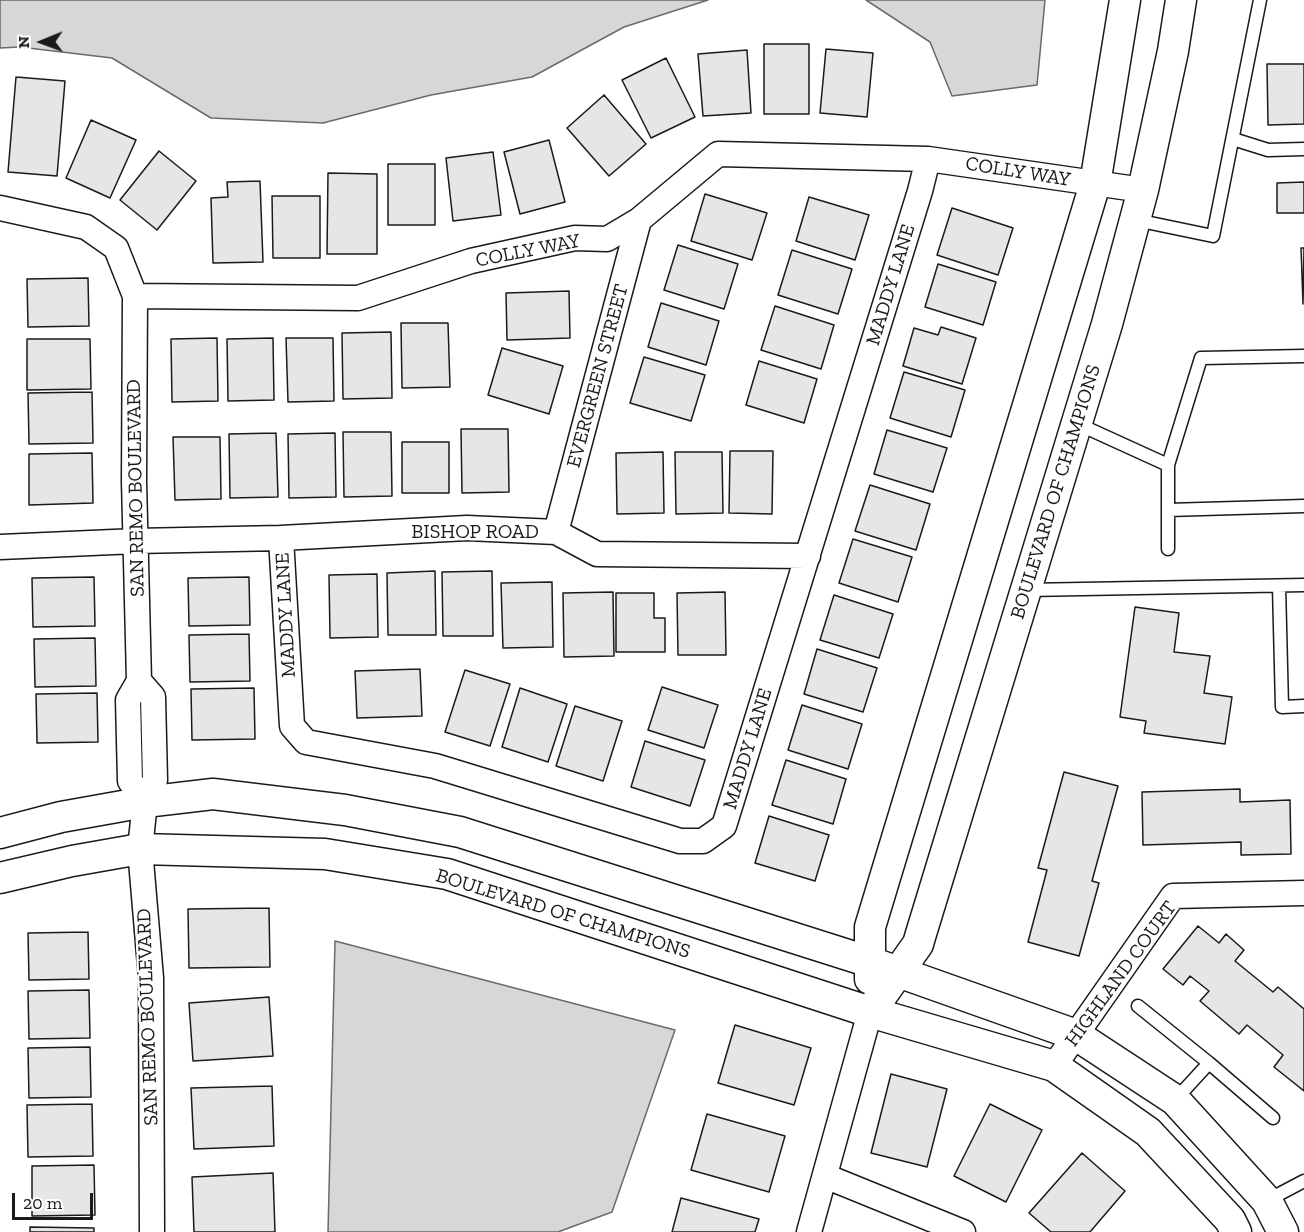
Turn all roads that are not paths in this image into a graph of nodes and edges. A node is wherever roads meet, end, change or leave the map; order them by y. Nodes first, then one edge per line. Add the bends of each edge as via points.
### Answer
1 (1125, 0) edge
2 (1180, 0) edge
3 (1260, 0) edge
4 (1233, 140) junction
5 (1304, 149) edge
6 (928, 159) junction
7 (1095, 184) junction
8 (1143, 190) junction
9 (0, 208) edge
10 (639, 220) junction
11 (1135, 220) junction
12 (135, 296) junction
13 (1304, 356) edge
14 (1076, 423) junction
15 (1168, 465) junction
16 (1304, 506) edge
17 (1168, 510) junction
18 (556, 532) junction
19 (281, 538) junction
20 (136, 541) junction
21 (0, 547) edge
22 (1168, 549) dead end
23 (808, 556) junction
24 (1304, 585) edge
25 (1279, 586) junction
26 (1026, 590) junction
27 (1304, 706) edge
28 (145, 802) junction
29 (0, 833) edge
30 (140, 849) junction
31 (0, 878) edge
32 (1304, 893) edge
33 (870, 962) junction
34 (898, 973) junction
35 (1138, 1006) dead end
36 (870, 1012) junction
37 (1076, 1035) junction
38 (1209, 1063) junction
39 (1054, 1066) junction
40 (1175, 1100) junction
41 (1273, 1118) dead end
42 (825, 1176) junction
43 (1304, 1181) edge
44 (1267, 1201) junction
45 (152, 1232) edge
46 (809, 1232) edge
47 (963, 1232) edge
48 (1236, 1232) edge
49 (1283, 1232) edge

1 - 7 street
2 - 8 street, BOULEVARD OF CHAMPIONS
3 - 4 lane
4 - 5 lane via 1268,150
4 - 11 lane via 1214,236
6 - 7 street, COLLY WAY
6 - 10 street, COLLY WAY via 718,154
6 - 23 street, MADDY LANE
7 - 8 street, COLLY WAY
7 - 33 street via 870,927
8 - 11 street, BOULEVARD OF CHAMPIONS
9 - 12 street via 86,227 116,248
10 - 12 street, COLLY WAY via 607,239 575,238 471,261 357,298
10 - 18 street, EVERGREEN STREET
11 - 14 street, BOULEVARD OF CHAMPIONS
12 - 20 street, SAN REMO BOULEVARD
13 - 15 lane via 1201,358
14 - 15 lane
14 - 26 street, BOULEVARD OF CHAMPIONS
15 - 17 lane
16 - 17 lane
17 - 22 lane
18 - 19 street, BISHOP ROAD via 467,528
18 - 23 street, BISHOP ROAD via 597,554
19 - 20 street, BISHOP ROAD
19 - 23 street, MADDY LANE via 292,726 306,741 435,766 680,841 703,840 724,826
20 - 21 street, BISHOP ROAD
20 - 28 street, SAN REMO BOULEVARD via 139,681 153,697 155,780
24 - 25 lane
25 - 26 lane
25 - 27 lane via 1282,707
26 - 34 street, BOULEVARD OF CHAMPIONS via 918,944
28 - 29 street
28 - 30 street, SAN REMO BOULEVARD
28 - 33 street via 213,794 345,810 460,832
30 - 31 street, BOULEVARD OF CHAMPIONS
30 - 36 street, BOULEVARD OF CHAMPIONS via 325,854 447,874
30 - 45 street, SAN REMO BOULEVARD via 151,978
32 - 37 street, HIGHLAND COURT via 1173,896
33 - 34 street
33 - 36 street
34 - 36 street, BOULEVARD OF CHAMPIONS
34 - 37 street
35 - 38 lane
36 - 39 street, BOULEVARD OF CHAMPIONS
36 - 42 street
37 - 39 street, HIGHLAND COURT
37 - 40 street
38 - 40 lane
38 - 41 lane
39 - 48 street, BOULEVARD OF CHAMPIONS via 1148,1132 1230,1220
40 - 44 street
42 - 46 street
42 - 47 street
43 - 44 lane
44 - 49 street

